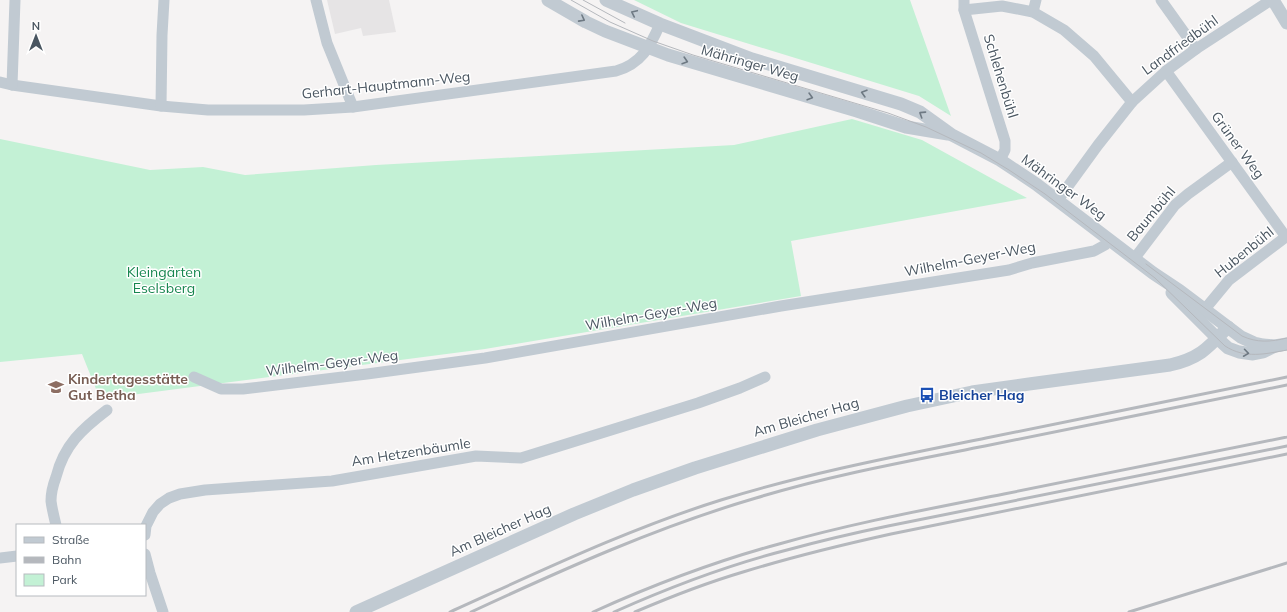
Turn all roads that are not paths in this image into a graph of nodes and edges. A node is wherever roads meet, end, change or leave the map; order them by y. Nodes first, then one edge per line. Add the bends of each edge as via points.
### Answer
1 (15, 0) edge
2 (164, 0) edge
3 (316, 0) edge
4 (548, 0) edge
5 (606, 0) edge
6 (1036, 0) edge
7 (1161, 0) edge
8 (1272, 0) edge
9 (964, 5) edge
10 (1033, 12) junction
11 (660, 24) junction
12 (1287, 24) edge
13 (648, 48) junction
14 (1196, 49) junction
15 (1166, 71) junction
16 (0, 82) edge
17 (12, 85) junction
18 (1132, 102) junction
19 (160, 106) junction
20 (353, 107) junction
21 (952, 135) junction
22 (1000, 160) junction
23 (1232, 162) junction
24 (1058, 200) junction
25 (1286, 237) edge
26 (1109, 240) junction
27 (1134, 259) junction
28 (1153, 273) junction
29 (1205, 309) junction
30 (1228, 327) junction
31 (1217, 338) junction
32 (1282, 345) edge
33 (194, 377) dead end
34 (765, 377) dead end
35 (107, 410) dead end
36 (56, 524) edge
37 (146, 526) edge
38 (16, 556) edge
39 (0, 558) edge
40 (146, 558) edge
41 (163, 612) edge
42 (356, 612) edge

1 - 17 street
2 - 19 street
3 - 20 street via 327,43
4 -> 13 street, Mähringer Weg via 591,24
11 -> 5 street, Mähringer Weg
6 - 10 street
7 - 14 street
8 - 12 street
8 - 14 street, Landfriedbühl
9 - 10 street via 1002,6
9 - 22 street, Schlehenbühl via 1005,141 1005,150
10 - 18 street via 1064,30 1094,56
11 - 13 street
21 -> 11 street, Mähringer Weg via 920,112 905,105 752,59
13 - 20 street, Gerhart-Hauptmann-Weg via 631,64 610,72
13 -> 21 street, Mähringer Weg via 906,127
14 - 15 street, Landfriedbühl
15 - 18 street, Landfriedbühl
15 - 23 street, Grüner Weg
16 - 17 street, Gerhart-Hauptmann-Weg
17 - 19 street, Gerhart-Hauptmann-Weg
18 - 24 street, Landfriedbühl
19 - 20 street, Gerhart-Hauptmann-Weg via 251,111
21 - 22 street, Mähringer Weg
22 - 24 street, Mähringer Weg
23 - 25 street, Grüner Weg
23 - 27 street, Baumbühl via 1175,205
24 - 26 street, Mähringer Weg
25 - 29 street, Hubenbühl via 1229,280
26 - 27 street, Mähringer Weg
26 - 33 street, Wilhelm-Geyer-Weg via 1094,251 1032,262 1009,270 781,306 485,358 243,389 221,389
27 - 28 street, Mähringer Weg
28 - 29 street, Mähringer Weg
28 - 31 street, Mähringer Weg
29 - 30 street, Mähringer Weg
30 - 31 street, Am Bleicher Hag
30 - 32 street via 1254,343 1267,346
31 -> 32 street via 1228,348 1246,354 1259,353
31 - 42 street, Am Bleicher Hag via 1198,355 1170,366 959,395 907,406 752,450 640,487
34 - 37 street, Am Hetzenbäumle via 698,402 521,458 476,456 332,481 180,494 160,504
35 - 36 street via 77,437 60,462 51,502
38 - 39 street
40 - 41 street

